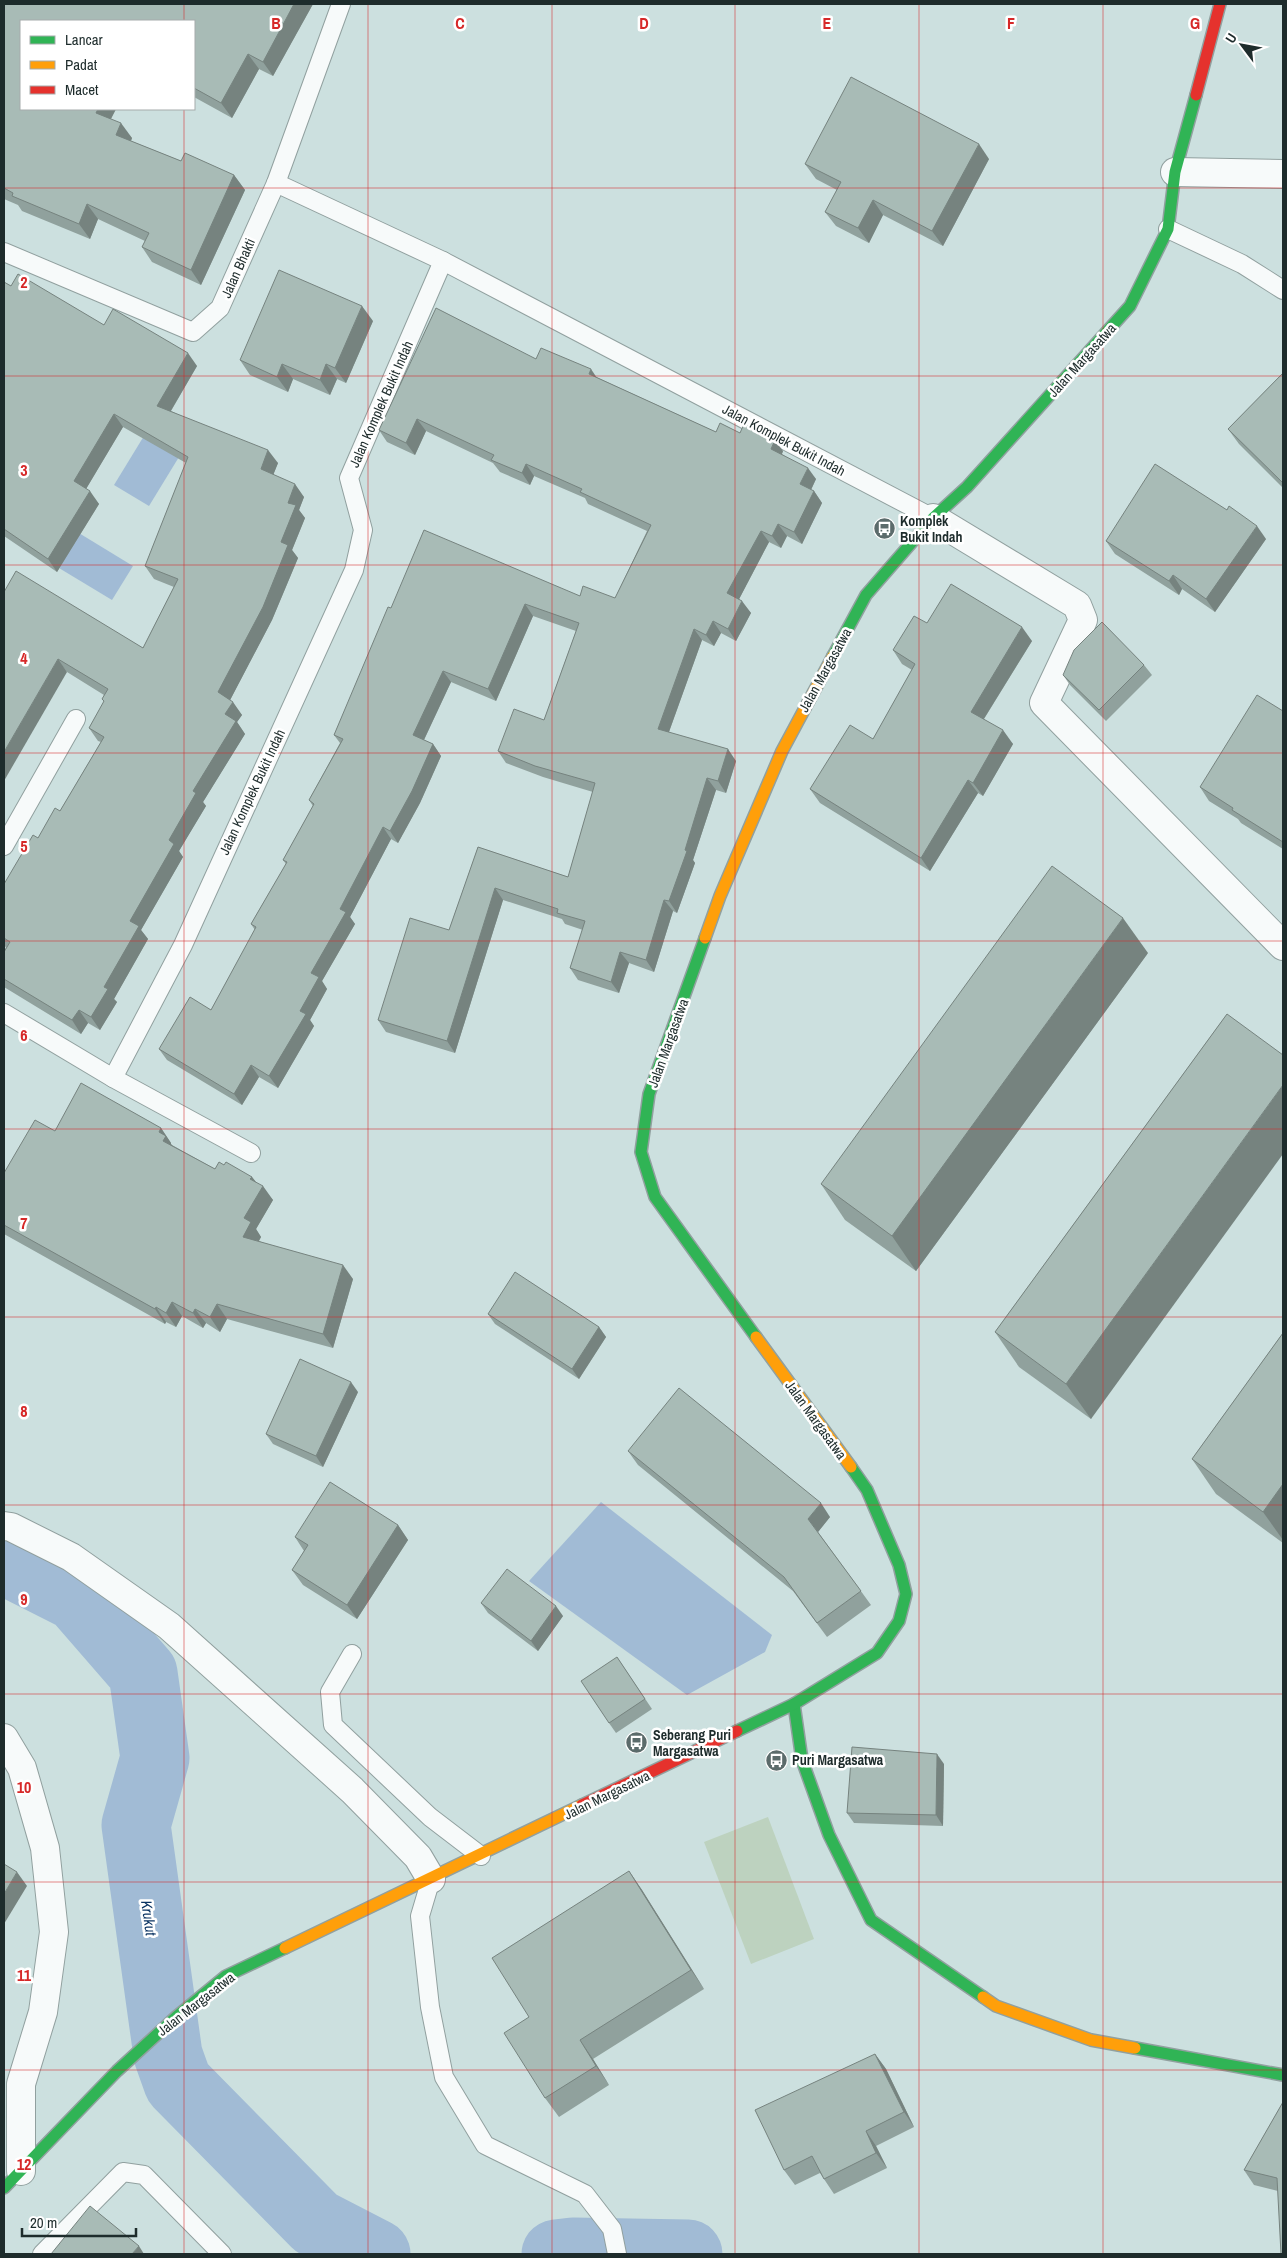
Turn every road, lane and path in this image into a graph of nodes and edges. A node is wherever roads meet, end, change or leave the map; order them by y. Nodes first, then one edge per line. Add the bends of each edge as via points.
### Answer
1 (342, 4) edge
2 (1220, 4) edge
3 (1175, 172) junction
4 (1283, 174) edge
5 (276, 183) junction
6 (1168, 229) junction
7 (4, 252) edge
8 (443, 261) junction
9 (1283, 290) edge
10 (933, 518) junction
11 (76, 719) dead end
12 (4, 846) edge
13 (1283, 946) edge
14 (4, 1013) edge
15 (113, 1078) junction
16 (251, 1153) dead end
17 (4, 1526) edge
18 (352, 1654) dead end
19 (794, 1704) junction
20 (4, 1738) edge
21 (481, 1856) junction
22 (431, 1879) junction
23 (1283, 2075) edge
24 (13, 2179) edge
25 (42, 2254) edge
26 (222, 2254) edge
27 (617, 2254) edge

1 - 5 lane, Jalan Bhakti
2 - 3 street, Jalan Margasatwa
3 - 4 street
3 - 6 street, Jalan Margasatwa
5 - 7 lane, Jalan Bhakti via 220,308 193,332
5 - 8 lane
6 - 9 lane via 1242,264
6 - 10 street, Jalan Margasatwa via 1130,306 967,487
8 - 10 lane, Jalan Komplek Bukit Indah
8 - 15 lane, Jalan Komplek Bukit Indah via 349,478 363,530 354,570 183,945
10 - 13 street via 1077,605 1083,620 1044,703
10 - 19 street, Jalan Margasatwa via 866,595 782,751 720,896 653,1085 641,1152 655,1197 866,1490 899,1566 906,1594 899,1621 877,1653
11 - 12 lane
14 - 15 lane
15 - 16 lane
17 - 22 street via 71,1556 169,1626 352,1790 418,1857
18 - 21 lane via 330,1692 332,1725 430,1817
19 - 21 street, Jalan Margasatwa
19 - 23 street via 802,1760 828,1835 871,1920 996,2006 1091,2040
20 - 24 street via 22,1768 45,1848 54,1932 43,2012 20,2084
21 - 22 street, Jalan Margasatwa
22 - 24 street, Jalan Margasatwa via 226,1976 117,2072
22 - 27 lane via 420,1916 430,2007 444,2077 485,2145 585,2194 612,2229
25 - 26 lane via 124,2172 144,2175

